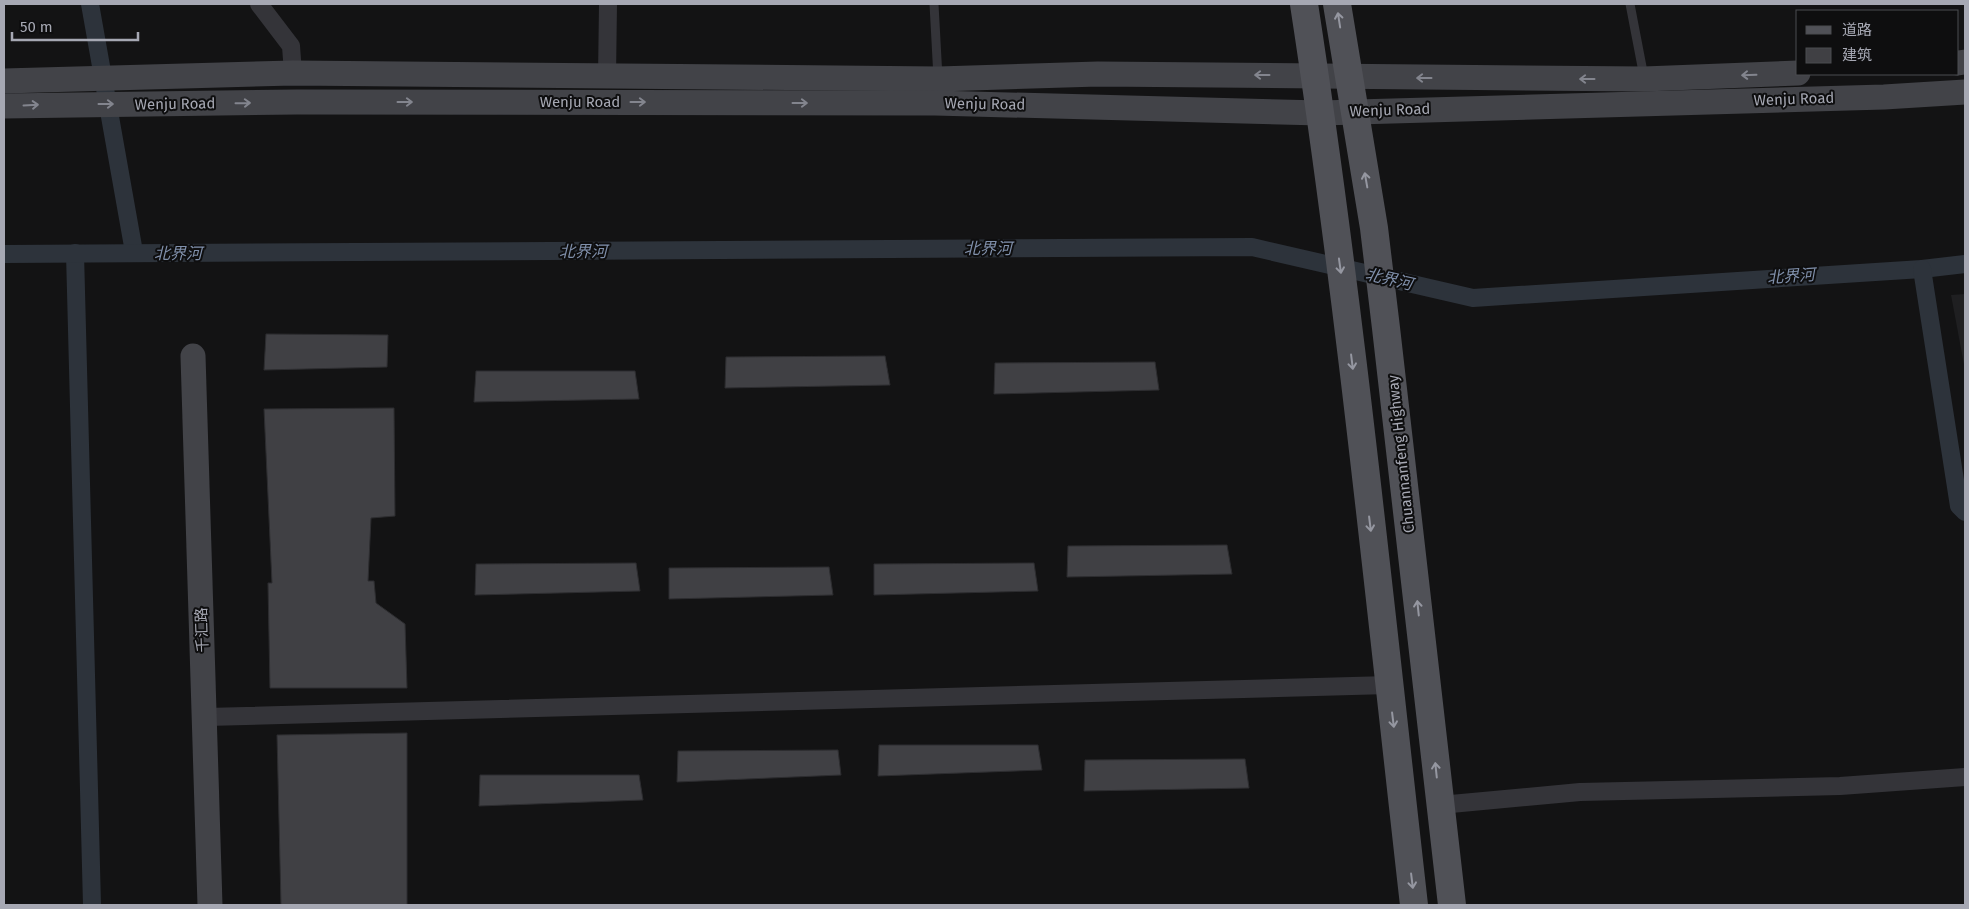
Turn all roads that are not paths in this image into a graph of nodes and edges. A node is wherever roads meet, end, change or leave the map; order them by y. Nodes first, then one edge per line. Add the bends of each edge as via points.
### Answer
1 (259, 4) edge
2 (608, 4) edge
3 (934, 4) edge
4 (1304, 4) edge
5 (1337, 4) edge
6 (1630, 4) edge
7 (293, 73) junction
8 (1796, 74) edge
9 (1315, 75) junction
10 (607, 77) junction
11 (1349, 77) junction
12 (4, 81) edge
13 (937, 91) junction
14 (1647, 91) junction
15 (1965, 92) edge
16 (4, 106) edge
17 (1354, 111) junction
18 (1321, 113) junction
19 (193, 356) dead end
20 (1389, 685) junction
21 (206, 717) junction
22 (1965, 777) edge
23 (1440, 805) junction
24 (210, 905) edge
25 (1414, 905) edge
26 (1452, 905) edge

1 - 7 street via 291,46
2 - 10 street
3 - 13 lane
4 - 9 main road
11 -> 5 main road, Chuannanfeng Highway
6 - 14 lane
7 - 10 main road
7 - 12 main road
8 -> 14 main road
9 - 11 main road
9 -> 13 main road via 1098,74
9 - 18 main road
10 - 13 main road
14 -> 11 main road
11 - 17 main road, Chuannanfeng Highway
16 -> 13 main road, Wenju Road
13 - 18 main road, Wenju Road
14 - 15 main road, Wenju Road via 1884,97
14 - 17 main road, Wenju Road
17 - 18 main road, Wenju Road
23 -> 17 main road, Chuannanfeng Highway via 1374,228
18 -> 20 main road
19 - 21 main road, 千汇路
20 - 21 street
20 -> 25 main road
21 - 24 main road, 千汇路
22 - 23 street via 1840,786 1580,792
23 - 26 main road, Chuannanfeng Highway

